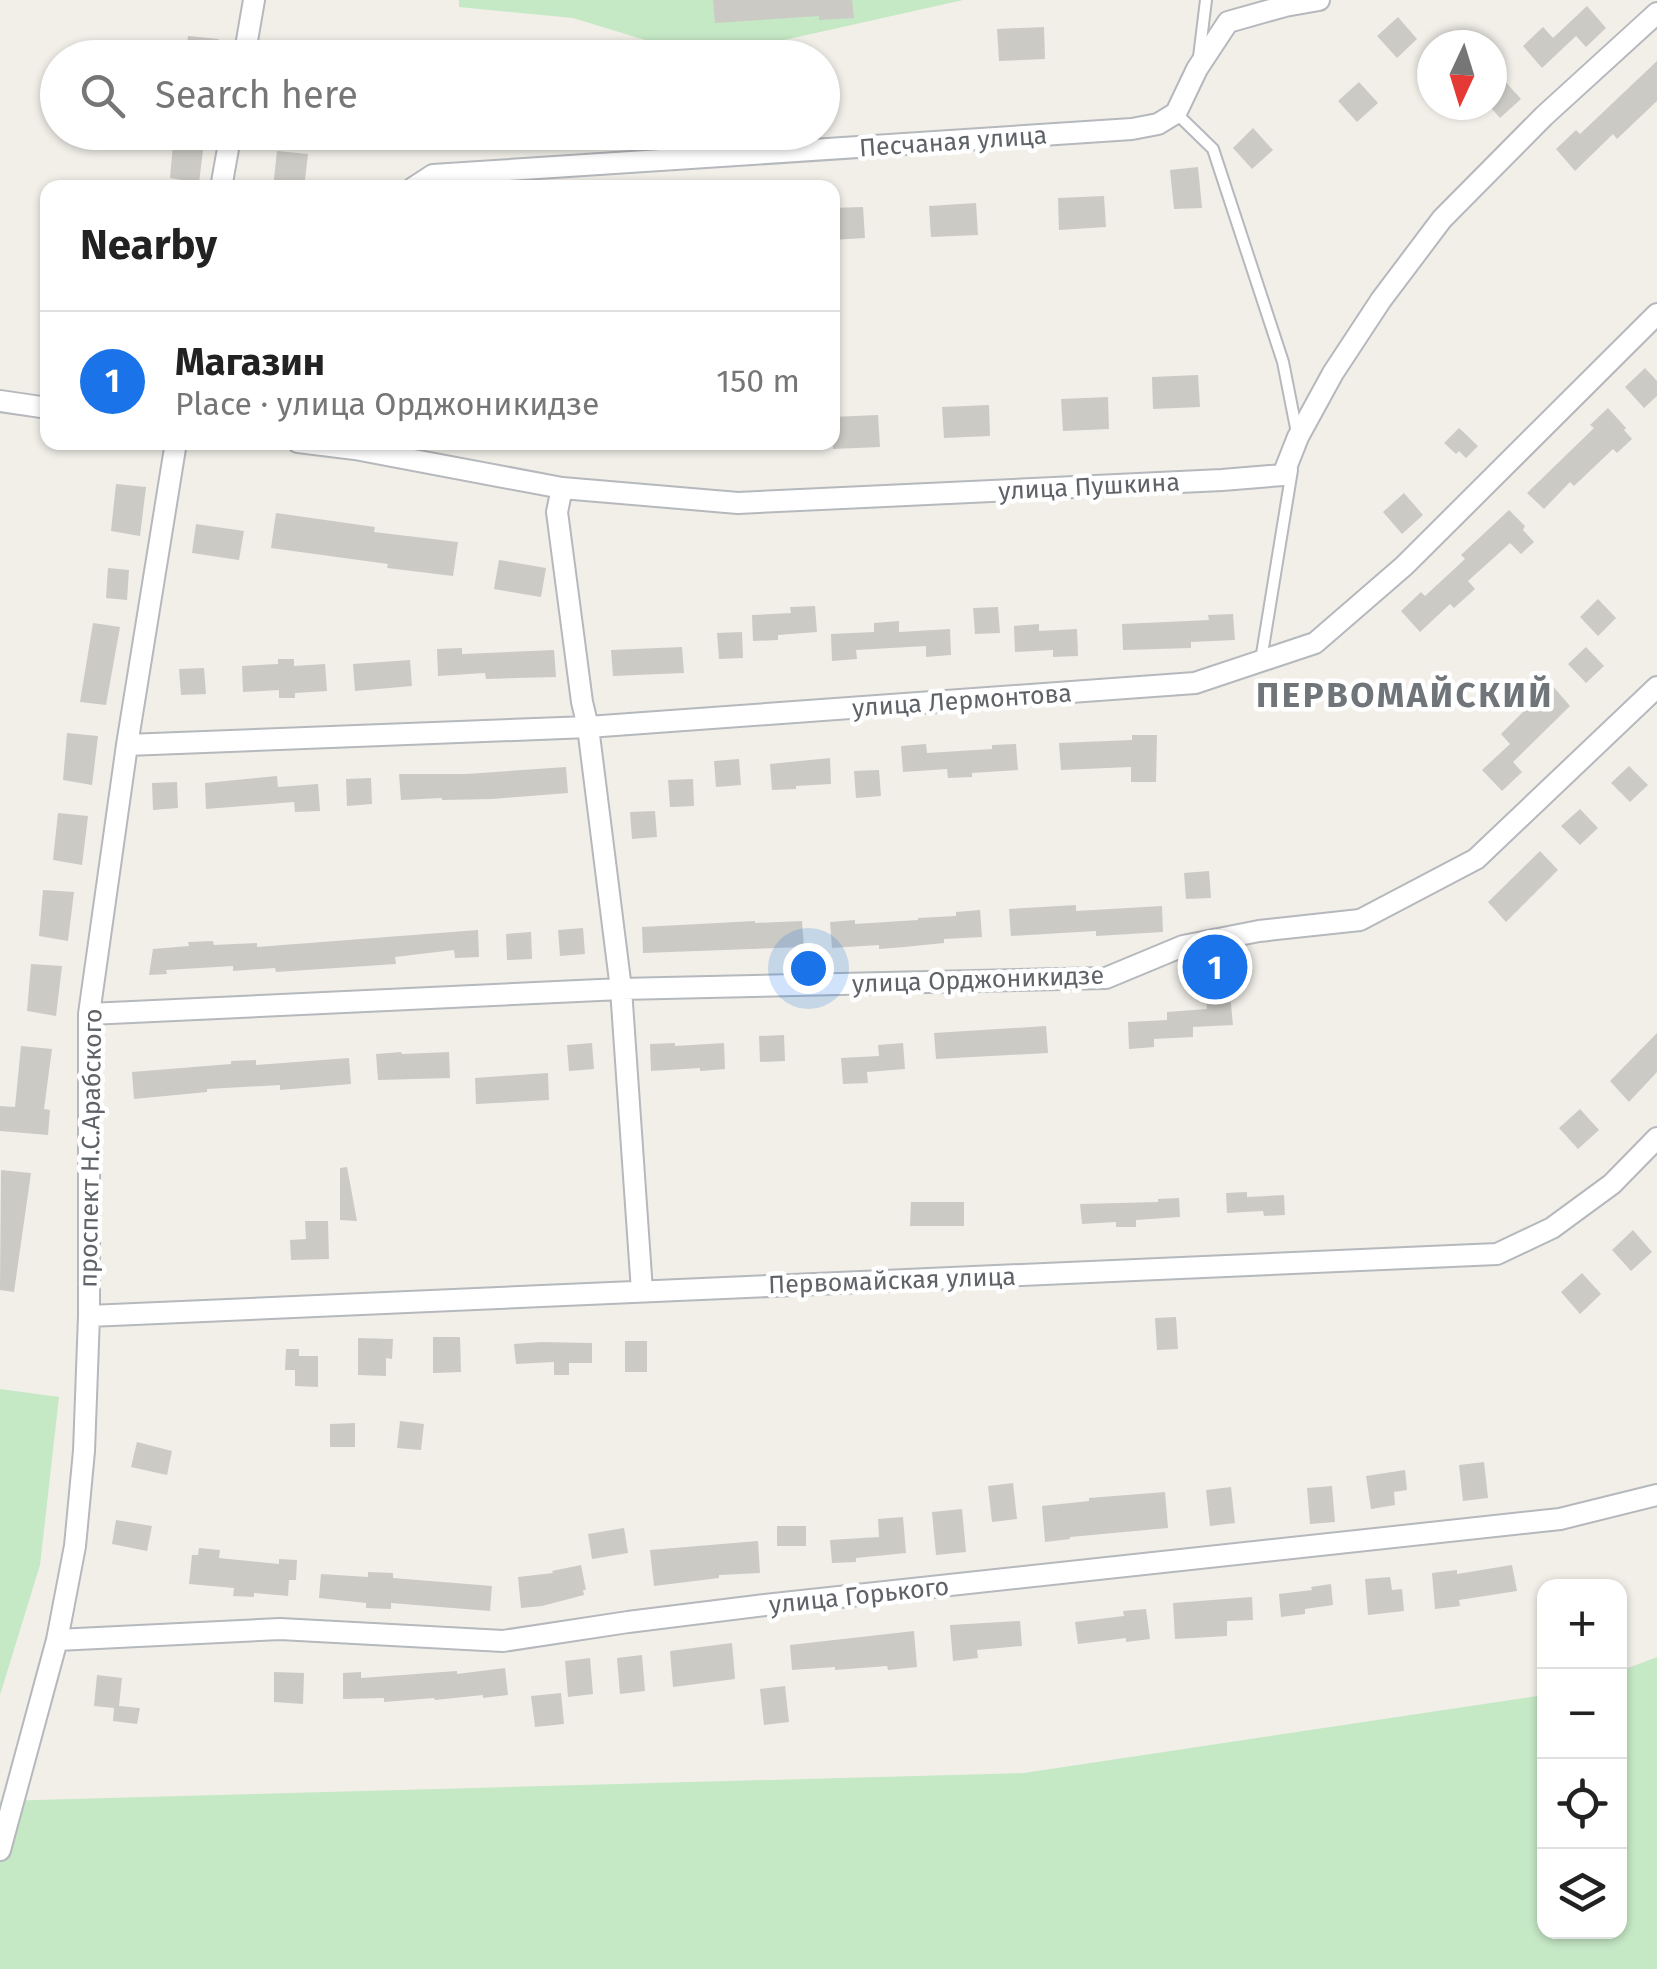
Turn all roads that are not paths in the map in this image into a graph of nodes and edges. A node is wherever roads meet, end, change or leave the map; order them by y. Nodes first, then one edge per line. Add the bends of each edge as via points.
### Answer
1 (254, 0) edge
2 (1206, 0) edge
3 (1319, 0) edge
4 (1657, 13) edge
5 (247, 40) edge
6 (1176, 113) junction
7 (840, 148) edge
8 (228, 150) edge
9 (813, 150) edge
10 (222, 180) edge
11 (425, 180) edge
12 (1657, 314) edge
13 (0, 401) edge
14 (40, 407) edge
15 (1298, 437) junction
16 (175, 450) edge
17 (376, 450) edge
18 (562, 488) junction
19 (1261, 661) junction
20 (1657, 686) edge
21 (588, 726) junction
22 (127, 745) junction
23 (620, 990) junction
24 (89, 1014) junction
25 (1657, 1138) edge
26 (642, 1291) junction
27 (89, 1316) junction
28 (1657, 1495) edge
29 (57, 1640) junction
30 (0, 1850) edge

1 - 5 street
2 - 6 lane via 1197,68
3 - 6 street via 1228,22
4 - 15 street, улица Пушкина via 1442,219 1332,373
6 - 7 street, Песчаная улица via 1132,129
6 - 15 lane via 1213,150 1283,362
8 - 10 street
9 - 11 street, Песчаная улица
12 - 19 street, улица Лермонтова via 1390,578 1315,643
13 - 14 street
15 - 18 street, улица Пушкина via 1283,475 1222,480 738,503
15 - 19 lane
16 - 22 street, проспект Н.С.Арабского
17 - 18 street, улица Пушкина
18 - 21 street via 557,512
19 - 21 street, улица Лермонтова via 1196,684
20 - 23 street, улица Орджоникидзе via 1476,859 1360,920 1183,946 1106,978
21 - 22 street, улица Лермонтова
21 - 23 street
22 - 24 street, проспект Н.С.Арабского
23 - 24 street, улица Орджоникидзе
23 - 26 street
24 - 27 street, проспект Н.С.Арабского
25 - 26 street, Первомайская улица via 1612,1184 1552,1228 1496,1254
26 - 27 street, Первомайская улица
27 - 29 street, проспект Н.С.Арабского via 76,1546
28 - 29 street, улица Горького via 1560,1519 765,1605 503,1641 280,1630
29 - 30 street, проспект Н.С.Арабского

